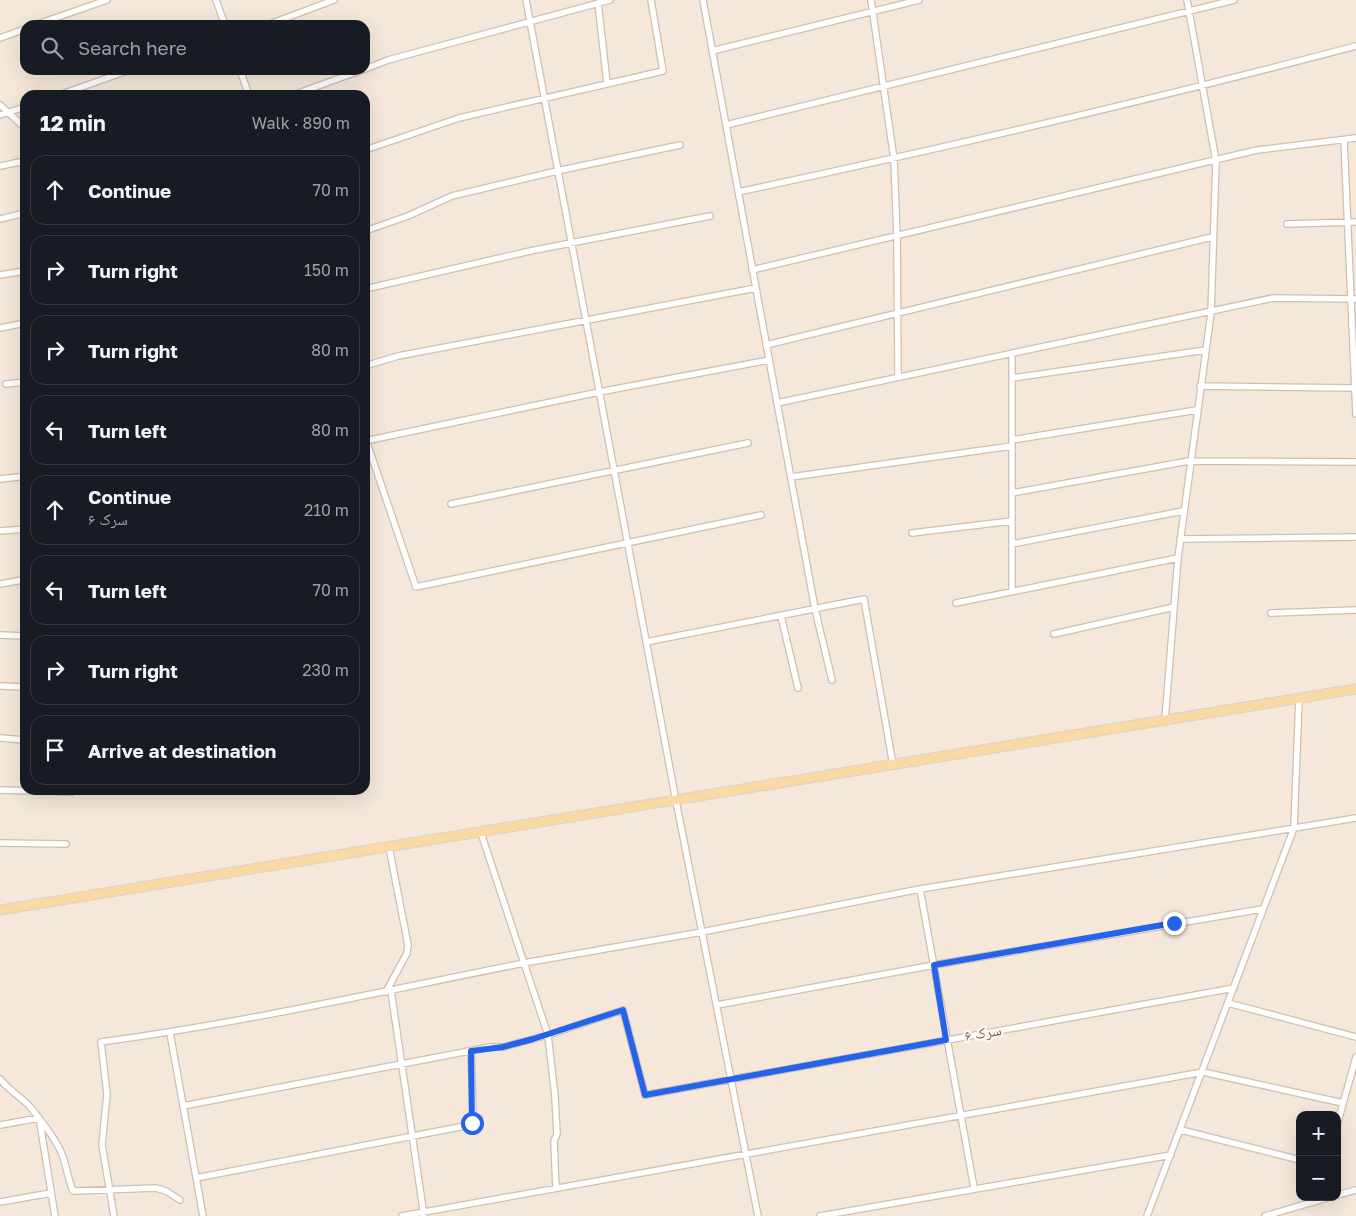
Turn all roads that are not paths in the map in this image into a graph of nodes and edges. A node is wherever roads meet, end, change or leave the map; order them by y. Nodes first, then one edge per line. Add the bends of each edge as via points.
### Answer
1 (107, 0) edge
2 (216, 0) edge
3 (334, 0) edge
4 (526, 0) edge
5 (610, 0) edge
6 (651, 0) edge
7 (703, 0) edge
8 (871, 0) edge
9 (919, 0) edge
10 (1187, 0) edge
11 (1234, 0) edge
12 (598, 3) junction
13 (1190, 10) junction
14 (872, 12) junction
15 (49, 20) edge
16 (223, 20) edge
17 (280, 20) edge
18 (530, 22) junction
19 (20, 31) edge
20 (0, 38) edge
21 (1356, 46) edge
22 (712, 51) junction
23 (370, 67) edge
24 (116, 75) edge
25 (242, 75) edge
26 (347, 75) edge
27 (607, 83) junction
28 (883, 85) junction
29 (1203, 86) junction
30 (73, 90) edge
31 (246, 90) edge
32 (306, 90) edge
33 (544, 97) junction
34 (0, 105) edge
35 (20, 109) edge
36 (8, 113) junction
37 (0, 115) edge
38 (20, 124) edge
39 (726, 125) junction
40 (1356, 138) edge
41 (1344, 140) junction
42 (680, 145) dead end
43 (370, 148) edge
44 (894, 160) junction
45 (1216, 161) junction
46 (20, 162) edge
47 (0, 166) edge
48 (557, 171) junction
49 (738, 192) junction
50 (20, 214) edge
51 (710, 216) dead end
52 (0, 219) edge
53 (1347, 222) junction
54 (1356, 222) edge
55 (1287, 224) dead end
56 (370, 229) edge
57 (897, 236) junction
58 (1212, 237) junction
59 (571, 244) junction
60 (752, 270) junction
61 (20, 271) edge
62 (0, 275) edge
63 (370, 288) edge
64 (756, 288) junction
65 (1353, 299) edge
66 (897, 313) junction
67 (1211, 313) junction
68 (585, 319) junction
69 (20, 324) edge
70 (0, 328) edge
71 (766, 345) junction
72 (1206, 350) junction
73 (1012, 353) junction
74 (769, 360) junction
75 (370, 364) edge
76 (898, 377) junction
77 (1012, 378) junction
78 (20, 383) edge
79 (6, 384) dead end
80 (1200, 386) junction
81 (1355, 388) edge
82 (599, 392) junction
83 (777, 403) junction
84 (1197, 410) junction
85 (1356, 414) edge
86 (370, 439) edge
87 (748, 443) dead end
88 (1012, 443) junction
89 (370, 452) edge
90 (1190, 461) junction
91 (1356, 462) edge
92 (613, 470) junction
93 (18, 477) dead end
94 (790, 477) junction
95 (0, 479) edge
96 (1012, 493) junction
97 (451, 504) dead end
98 (1183, 511) junction
99 (761, 515) dead end
100 (1012, 521) junction
101 (20, 529) edge
102 (0, 531) edge
103 (912, 533) dead end
104 (1356, 537) edge
105 (1180, 539) junction
106 (627, 543) junction
107 (1012, 544) junction
108 (1178, 558) junction
109 (20, 580) edge
110 (0, 584) edge
111 (1012, 592) junction
112 (956, 603) dead end
113 (1174, 607) junction
114 (815, 609) junction
115 (1356, 610) edge
116 (1271, 613) dead end
117 (781, 616) junction
118 (1054, 634) dead end
119 (0, 635) edge
120 (20, 636) edge
121 (646, 642) junction
122 (832, 680) dead end
123 (0, 686) edge
124 (20, 688) edge
125 (798, 688) dead end
126 (1356, 689) edge
127 (1299, 698) junction
128 (1165, 720) junction
129 (0, 738) edge
130 (20, 740) edge
131 (893, 765) junction
132 (0, 790) edge
133 (20, 791) edge
134 (676, 800) junction
135 (1356, 818) edge
136 (1294, 828) junction
137 (481, 832) junction
138 (0, 843) edge
139 (66, 844) dead end
140 (389, 847) junction
141 (920, 889) junction
142 (1262, 909) junction
143 (0, 910) edge
144 (702, 932) junction
145 (524, 963) junction
146 (934, 965) junction
147 (1234, 988) junction
148 (388, 992) junction
149 (1228, 1003) junction
150 (717, 1005) junction
151 (170, 1032) junction
152 (548, 1035) junction
153 (1356, 1036) edge
154 (946, 1040) junction
155 (471, 1051) junction
156 (1356, 1057) edge
157 (402, 1064) junction
158 (1203, 1072) junction
159 (0, 1078) edge
160 (1353, 1078) edge
161 (732, 1081) junction
162 (1343, 1103) junction
163 (183, 1106) junction
164 (1341, 1111) edge
165 (960, 1115) junction
166 (39, 1118) junction
167 (0, 1125) edge
168 (1181, 1130) junction
169 (412, 1137) junction
170 (747, 1153) junction
171 (1171, 1155) junction
172 (1296, 1159) edge
173 (196, 1178) junction
174 (556, 1188) junction
175 (974, 1188) junction
176 (110, 1189) junction
177 (1356, 1190) edge
178 (51, 1194) junction
179 (1341, 1194) edge
180 (180, 1200) dead end
181 (1310, 1201) edge
182 (0, 1202) edge
183 (424, 1214) edge
184 (55, 1216) edge
185 (114, 1216) edge
186 (203, 1216) edge
187 (402, 1216) edge
188 (758, 1216) edge
189 (820, 1216) edge
190 (1147, 1216) edge
191 (1265, 1216) edge

1 - 15 street
2 - 16 street
3 - 17 street
4 - 18 street
5 - 12 street
6 - 27 street via 663,71
7 - 22 street
8 - 14 street
9 - 14 street
10 - 13 street
11 - 13 street
12 - 18 street
12 - 27 street
13 - 28 street
13 - 29 street
14 - 22 street
14 - 28 street
18 - 23 street
18 - 33 street
19 - 20 street
21 - 29 street
22 - 39 street
24 - 30 street
25 - 31 street
26 - 32 street
27 - 33 street
28 - 39 street
28 - 44 street
29 - 44 street
29 - 45 street
33 - 43 street via 459,118
33 - 48 street
34 - 36 street
35 - 36 street
36 - 37 street
36 - 38 street
39 - 49 street
40 - 41 street
41 - 45 street via 1257,150
41 - 53 street
42 - 48 street
44 - 49 street
44 - 57 street
45 - 57 street
45 - 58 street
46 - 47 street
48 - 56 street via 452,196
48 - 59 street
49 - 60 street
50 - 52 street
51 - 59 street
53 - 54 street
53 - 55 street
53 - 65 street
57 - 60 street
57 - 66 street
58 - 66 street
58 - 67 street
59 - 63 street
59 - 68 street
60 - 64 street
61 - 62 street
64 - 68 street
64 - 71 street
65 - 67 street via 1272,298
65 - 81 street
66 - 71 street
66 - 76 street
67 - 72 street
67 - 73 street
68 - 75 street via 398,356
68 - 82 street
69 - 70 street
71 - 74 street
72 - 77 street
72 - 80 street
73 - 76 street
73 - 77 street
74 - 82 street
74 - 83 street
76 - 83 street
77 - 88 street
78 - 79 street
80 - 81 street
80 - 84 street
81 - 85 street
82 - 86 street
82 - 92 street
83 - 94 street
84 - 88 street
84 - 90 street
87 - 92 street
88 - 94 street
88 - 96 street
89 - 106 street via 416,587
90 - 91 street
90 - 96 street
90 - 98 street
92 - 97 street
92 - 106 street
93 - 95 street
94 - 114 street
96 - 100 street
98 - 105 street
98 - 107 street
99 - 106 street
100 - 103 street
100 - 107 street
101 - 102 street
104 - 105 street
105 - 108 street
106 - 121 street
107 - 111 street
108 - 111 street
108 - 113 street
109 - 110 street
111 - 112 street
113 - 118 street
113 - 128 street
114 - 117 street
114 - 122 street
114 - 131 street via 864,600
115 - 116 street
117 - 121 street
117 - 125 street
119 - 120 street
121 - 134 street
123 - 124 street
126 - 127 main road
127 - 128 main road
127 - 136 street
128 - 131 main road
129 - 130 street
131 - 134 main road
132 - 133 street
134 - 137 main road
134 - 144 street
135 - 136 street
136 - 141 street
136 - 142 street
137 - 140 main road
137 - 145 street
138 - 139 street
140 - 143 main road
140 - 148 street via 408,945
141 - 144 street
141 - 146 street
142 - 146 street
142 - 147 street
144 - 145 street
144 - 150 street
145 - 148 street
145 - 152 street
146 - 150 street
146 - 154 street
147 - 149 street
147 - 154 street, سرک ۶
148 - 151 street
148 - 157 street
149 - 153 street
149 - 158 street
150 - 161 street
151 - 163 street
151 - 176 street via 101,1042 107,1094 102,1145
152 - 155 street via 503,1047
152 - 161 street, سرک ۶ via 623,1010 645,1095
152 - 174 street via 557,1134 554,1142
154 - 161 street, سرک ۶
154 - 165 street
155 - 157 street
155 - 169 street via 472,1123
156 - 160 street
157 - 163 street
157 - 169 street
158 - 162 street
158 - 165 street
158 - 168 street
159 - 166 street
160 - 162 street
161 - 170 street
162 - 164 street
163 - 173 street
165 - 170 street
165 - 175 street
166 - 167 street
166 - 176 street via 62,1156 73,1191
166 - 178 street
168 - 171 street
168 - 172 street
169 - 173 street
169 - 183 street
170 - 174 street
170 - 188 street
171 - 175 street
171 - 190 street
173 - 186 street
174 - 183 street
175 - 189 street
176 - 180 street via 156,1188
176 - 185 street
177 - 179 street
178 - 182 street
178 - 184 street
181 - 191 street
183 - 187 street

